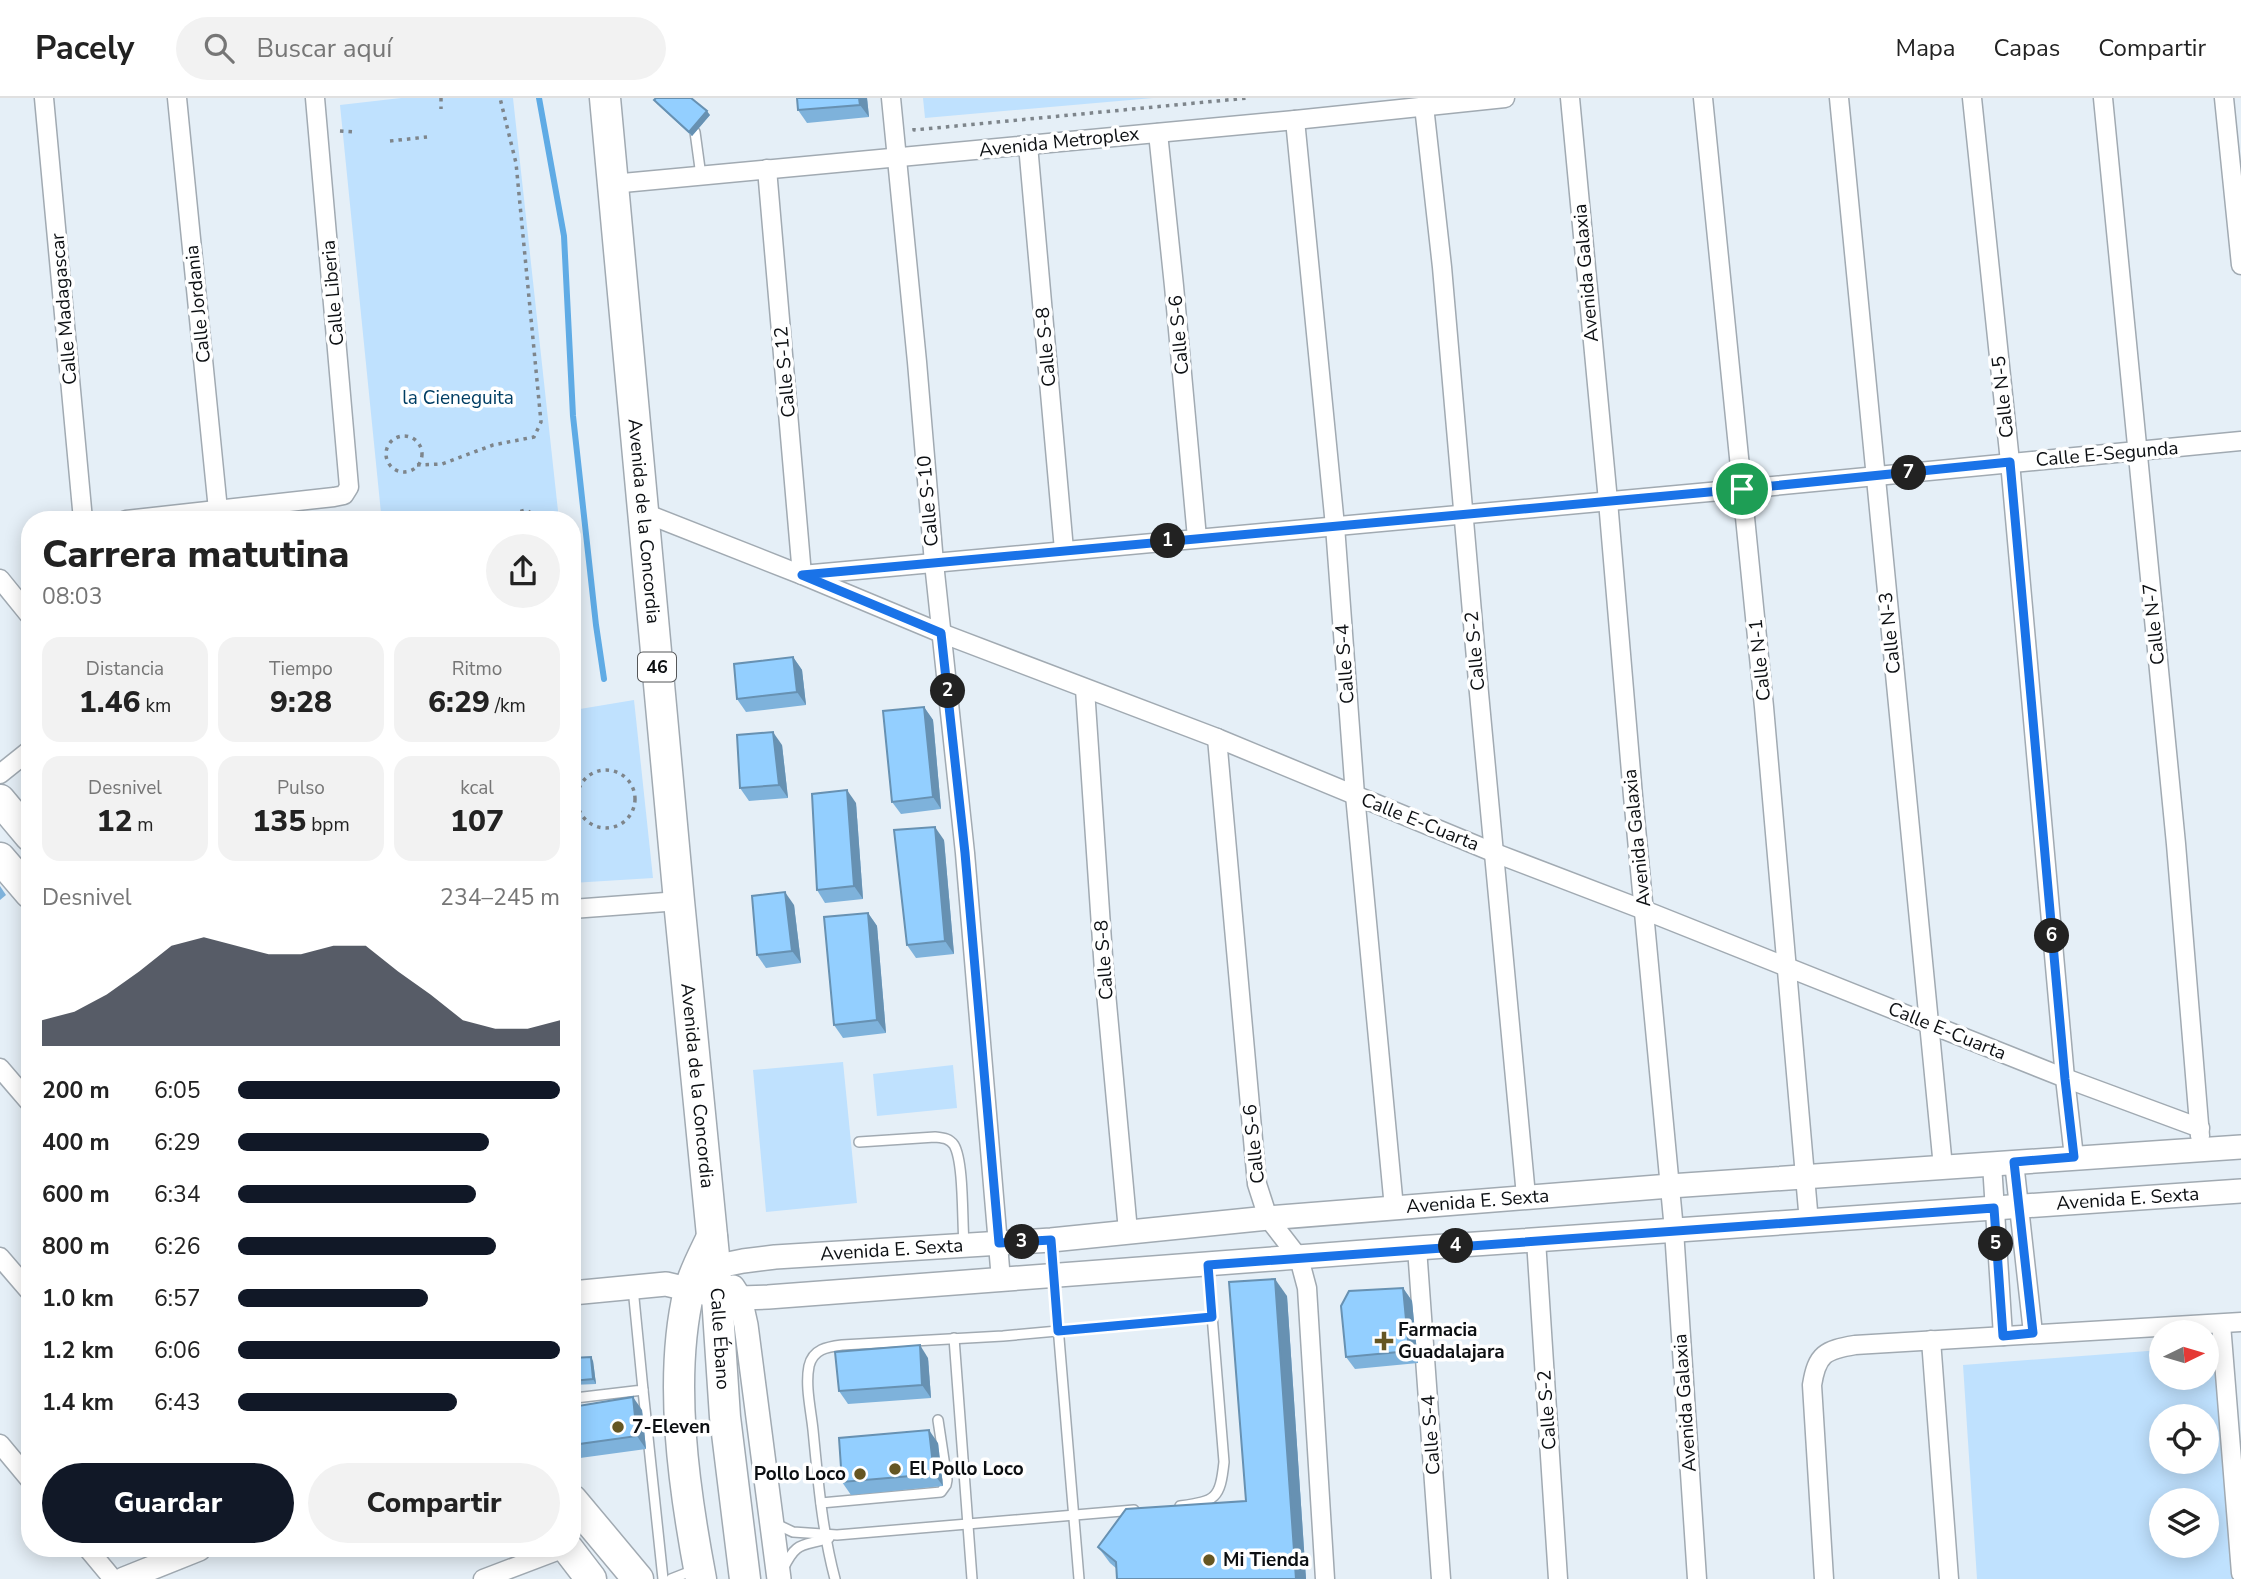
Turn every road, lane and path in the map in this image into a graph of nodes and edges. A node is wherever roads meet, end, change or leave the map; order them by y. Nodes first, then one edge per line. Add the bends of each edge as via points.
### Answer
1 (44, 98) edge
2 (177, 98) edge
3 (315, 98) edge
4 (441, 98) edge
5 (500, 98) edge
6 (605, 98) edge
7 (891, 98) edge
8 (1248, 98) edge
9 (1505, 98) edge
10 (1570, 98) edge
11 (1703, 98) edge
12 (1839, 98) edge
13 (1972, 98) edge
14 (2103, 98) edge
15 (2224, 98) edge
16 (1424, 106) junction
17 (441, 109) dead end
18 (913, 119) dead end
19 (1295, 120) junction
20 (340, 131) dead end
21 (354, 132) dead end
22 (695, 132) edge
23 (1158, 133) junction
24 (427, 137) dead end
25 (390, 141) dead end
26 (1028, 145) junction
27 (897, 158) junction
28 (767, 169) junction
29 (701, 176) junction
30 (612, 184) junction
31 (2241, 265) edge
32 (2241, 441) edge
33 (2138, 452) junction
34 (2010, 462) junction
35 (417, 466) junction
36 (1875, 477) junction
37 (1742, 489) junction
38 (1608, 502) junction
39 (218, 510) junction
40 (82, 511) edge
41 (209, 511) edge
42 (642, 512) junction
43 (1464, 514) junction
44 (1335, 526) junction
45 (1197, 538) junction
46 (1064, 550) junction
47 (934, 564) junction
48 (802, 575) junction
49 (0, 579) edge
50 (21, 605) edge
51 (941, 633) junction
52 (1086, 689) junction
53 (1217, 738) junction
54 (21, 757) edge
55 (0, 774) edge
56 (581, 789) edge
57 (1355, 795) junction
58 (0, 800) edge
59 (581, 813) edge
60 (21, 825) edge
61 (1495, 853) junction
62 (0, 858) edge
63 (21, 882) edge
64 (679, 901) junction
65 (581, 908) edge
66 (1644, 910) junction
67 (1786, 967) junction
68 (1928, 1024) junction
69 (0, 1068) edge
70 (2065, 1079) junction
71 (21, 1092) edge
72 (2201, 1139) junction
73 (859, 1142) dead end
74 (2241, 1147) edge
75 (2074, 1157) junction
76 (2003, 1163) junction
77 (1943, 1167) junction
78 (1806, 1177) junction
79 (1670, 1186) junction
80 (2241, 1191) edge
81 (1526, 1196) junction
82 (2020, 1206) junction
83 (1394, 1208) junction
84 (1994, 1208) junction
85 (1268, 1217) junction
86 (1809, 1223) junction
87 (1674, 1230) junction
88 (1128, 1231) junction
89 (1051, 1240) junction
90 (1536, 1240) junction
91 (999, 1243) junction
92 (964, 1245) junction
93 (1417, 1248) junction
94 (0, 1257) edge
95 (1299, 1258) junction
96 (1208, 1265) junction
97 (1054, 1276) junction
98 (705, 1278) junction
99 (1001, 1280) junction
100 (21, 1282) edge
101 (633, 1286) junction
102 (581, 1292) edge
103 (1212, 1317) junction
104 (2241, 1322) edge
105 (2221, 1324) junction
106 (1058, 1331) junction
107 (2033, 1333) junction
108 (2003, 1336) junction
109 (954, 1338) junction
110 (1931, 1340) junction
111 (643, 1390) junction
112 (581, 1397) edge
113 (938, 1420) dead end
114 (0, 1444) edge
115 (21, 1469) edge
116 (821, 1503) junction
117 (1168, 1507) edge
118 (1142, 1509) edge
119 (581, 1511) edge
120 (1073, 1516) junction
121 (771, 1522) junction
122 (969, 1525) junction
123 (600, 1534) junction
124 (825, 1537) junction
125 (581, 1541) edge
126 (95, 1557) edge
127 (179, 1557) edge
128 (541, 1557) edge
129 (574, 1557) edge
130 (2241, 1573) edge
131 (700, 1574) edge
132 (779, 1578) edge
133 (113, 1579) edge
134 (124, 1579) edge
135 (484, 1579) edge
136 (591, 1579) edge
137 (638, 1579) edge
138 (663, 1579) edge
139 (671, 1579) edge
140 (745, 1579) edge
141 (835, 1579) edge
142 (972, 1579) edge
143 (1079, 1579) edge
144 (1325, 1579) edge
145 (1441, 1579) edge
146 (1558, 1579) edge
147 (1697, 1579) edge
148 (1824, 1579) edge
149 (1949, 1579) edge

1 - 40 street, Calle Madagascar
2 - 39 street, Calle Jordania
3 - 39 street, Calle Liberia via 349,487 344,495 334,497
4 - 17 path
5 - 35 path via 516,163 541,422 534,438 493,445 442,464
6 - 30 main road, Avenida de la Concordia / 46
7 - 27 street, Calle S-10
8 - 18 path via 914,130
9 - 16 street, Avenida Metroplex
10 - 38 street, Avenida Galaxia
11 - 37 street, Calle N-1
12 - 36 street, Calle N-3
13 - 34 street, Calle N-5
14 - 33 street, Calle N-7
15 - 31 street
16 - 19 street, Avenida Metroplex
16 - 43 street, Calle S-2
19 - 23 street, Avenida Metroplex
19 - 44 street, Calle S-4
20 - 21 path
22 - 29 lane
23 - 26 street, Avenida Metroplex
23 - 45 street, Calle S-6
24 - 25 path
26 - 27 street, Avenida Metroplex
26 - 46 street, Calle S-8
27 - 28 street, Avenida Metroplex
27 - 47 street, Calle S-10
28 - 29 street, Avenida Metroplex
28 - 48 street, Calle S-12
29 - 30 street, Avenida Metroplex
30 - 42 main road, Avenida de la Concordia / 46
32 - 33 street, Calle E-Segunda
33 - 34 street, Calle E-Segunda
33 - 72 street, Calle N-7
34 - 36 street, Calle E-Segunda
34 - 70 street, Calle N-5
35 - 35 path via 422,455 414,440 398,437 389,443 387,460 395,469 407,471
36 - 37 street, Calle E-Segunda
36 - 68 street, Calle N-3
37 - 38 street, Calle E-Segunda
37 - 67 street, Calle N-1
38 - 43 street, Calle E-Segunda
38 - 66 street, Avenida Galaxia
39 - 41 street
42 - 48 street, Calle E-Cuarta
42 - 64 main road, Avenida de la Concordia / 46
43 - 44 street, Calle E-Segunda
43 - 61 street, Calle S-2
44 - 45 street, Calle E-Segunda
44 - 57 street, Calle S-4
45 - 46 street, Calle E-Segunda
46 - 47 street, Calle E-Segunda
47 - 48 street, Calle E-Segunda
47 - 51 street, Calle S-10
48 - 51 street, Calle E-Cuarta
49 - 50 street
51 - 52 street, Calle E-Cuarta
51 - 91 street, Calle S-10
52 - 53 street, Calle E-Cuarta
52 - 88 street, Calle S-8 via 1104,971
53 - 57 street, Calle E-Cuarta
53 - 85 street, Calle S-6 via 1257,1184
54 - 55 street
56 - 59 path via 587,777 613,771 633,788 634,806 625,822 608,829 591,824
57 - 61 street, Calle E-Cuarta
57 - 83 street, Calle S-4
58 - 60 main road
61 - 66 street, Calle E-Cuarta
61 - 81 street, Calle S-2
62 - 63 main road
64 - 65 street
64 - 98 main road, Avenida de la Concordia / 46
66 - 67 street, Calle E-Cuarta
66 - 79 street, Avenida Galaxia
67 - 68 street, Calle E-Cuarta
67 - 78 street, Calle N-1
68 - 70 street, Calle E-Cuarta
68 - 77 street, Calle N-3
69 - 71 street
70 - 72 street, Calle E-Cuarta
70 - 75 street, Calle N-5
72 - 74 street, Avenida E. Sexta
72 - 75 street, Avenida E. Sexta
73 - 92 lane via 935,1137 953,1144
75 - 76 street, Avenida E. Sexta
76 - 77 street, Avenida E. Sexta
76 - 82 street
76 - 84 street
77 - 78 street, Avenida E. Sexta
78 - 79 street, Avenida E. Sexta
78 - 86 street, Calle N-1
79 - 81 street, Avenida E. Sexta
79 - 87 street, Avenida Galaxia
80 - 82 street, Avenida E. Sexta
81 - 83 street, Avenida E. Sexta
82 - 84 street, Avenida E. Sexta
82 - 107 street
83 - 85 street, Avenida E. Sexta
84 - 86 street, Avenida E. Sexta
84 - 108 street
85 - 88 street, Avenida E. Sexta
85 - 95 street, Calle S-6
86 - 87 street, Avenida E. Sexta
87 - 90 street, Avenida E. Sexta
87 - 147 street, Avenida Galaxia
88 - 89 street, Avenida E. Sexta
89 - 91 street, Avenida E. Sexta
89 - 97 lane
90 - 93 street, Avenida E. Sexta
90 - 146 street, Calle S-2
91 - 92 street, Avenida E. Sexta
91 - 99 street, Calle S-10
92 - 98 street, Avenida E. Sexta via 775,1257
93 - 95 street, Avenida E. Sexta
93 - 145 street, Calle S-4
94 - 100 street
95 - 96 street, Avenida E. Sexta
95 - 144 street, Calle S-6 via 1308,1300
96 - 97 street, Avenida E. Sexta
96 - 103 lane
97 - 99 street, Avenida E. Sexta
97 - 106 lane
98 - 99 street, Avenida E. Sexta
98 - 101 street
98 - 121 street via 746,1325
98 - 131 main road, Calle Ébano / 46 via 682,1334 679,1382 683,1461
98 - 140 main road, Calle Ébano / 46
101 - 102 street
101 - 111 lane
103 - 106 lane
103 - 117 lane via 1222,1486 1202,1503
104 - 105 street
105 - 107 street
105 - 130 street
106 - 109 lane
106 - 120 lane
107 - 108 street
108 - 110 street
109 - 116 lane via 842,1345 816,1353 809,1366 808,1388
109 - 122 lane
110 - 148 street via 1840,1347 1826,1353 1815,1366 1812,1385
110 - 149 street
111 - 112 lane
111 - 138 lane
113 - 116 lane via 947,1480 941,1492
114 - 115 street
116 - 124 lane
118 - 120 lane
119 - 123 main road
120 - 122 lane
120 - 143 lane
121 - 124 lane via 793,1532
121 - 132 street
122 - 124 lane
122 - 142 lane
123 - 125 street
123 - 137 main road
124 - 132 lane via 792,1551
124 - 141 lane
126 - 133 street
127 - 134 street
128 - 135 street
129 - 136 main road
131 - 139 lane

